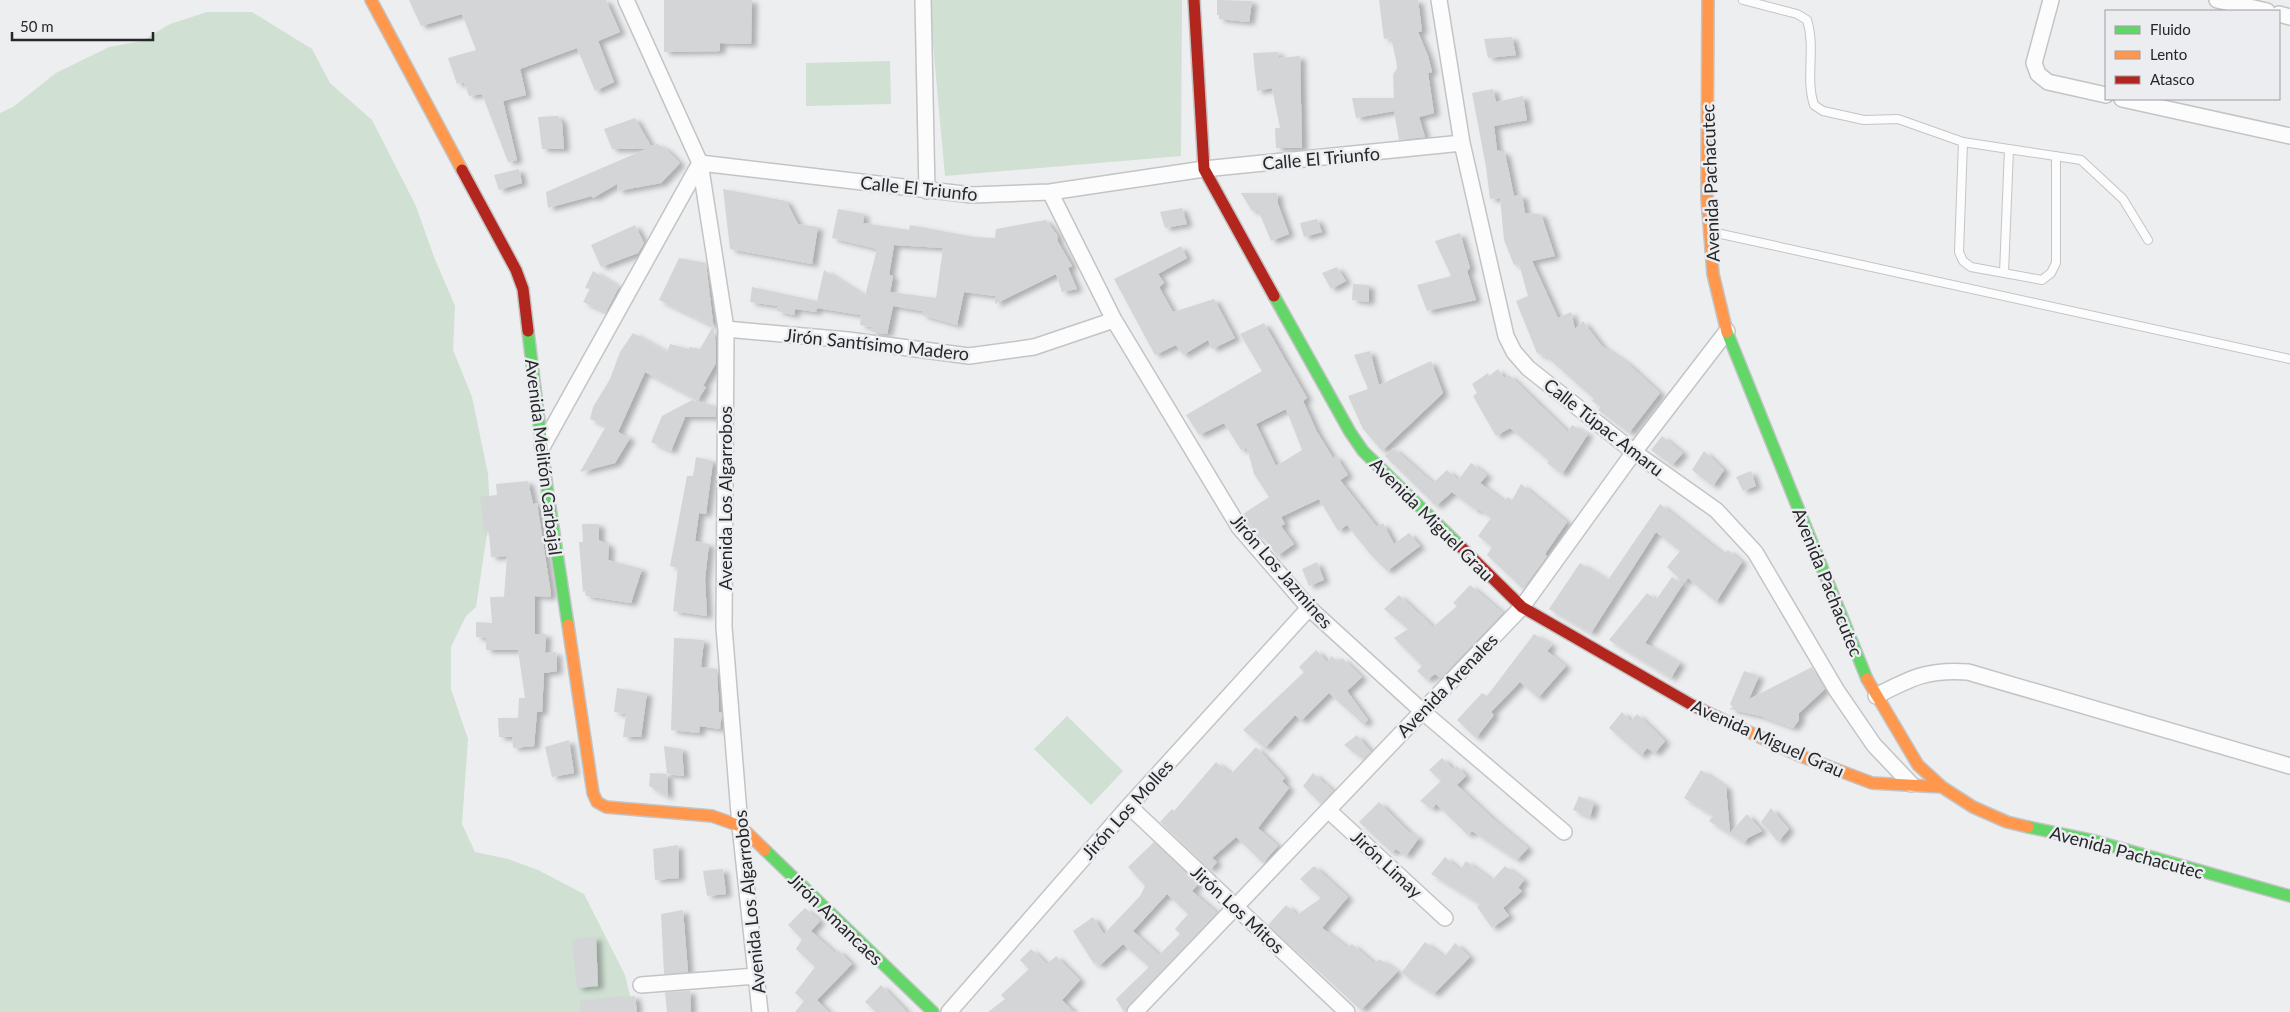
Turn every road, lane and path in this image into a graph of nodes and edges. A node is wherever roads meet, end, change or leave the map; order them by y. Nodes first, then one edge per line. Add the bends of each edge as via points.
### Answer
1 (371, 0) edge
2 (626, 0) edge
3 (923, 0) edge
4 (1194, 0) edge
5 (1439, 0) edge
6 (1708, 0) edge
7 (1743, 0) edge
8 (2050, 0) edge
9 (2217, 0) edge
10 (2262, 10) edge
11 (2105, 95) edge
12 (2127, 100) edge
13 (2290, 136) edge
14 (1964, 142) junction
15 (1462, 143) junction
16 (2009, 149) junction
17 (2056, 156) junction
18 (700, 162) junction
19 (1204, 169) junction
20 (927, 191) junction
21 (1050, 192) junction
22 (1710, 231) junction
23 (2148, 240) dead end
24 (2004, 273) junction
25 (1114, 320) junction
26 (726, 329) junction
27 (1727, 331) junction
28 (2290, 359) edge
29 (542, 447) junction
30 (1634, 452) junction
31 (1522, 607) junction
32 (1309, 608) junction
33 (1876, 696) junction
34 (1422, 711) junction
35 (2290, 766) edge
36 (1911, 784) junction
37 (1942, 787) junction
38 (1129, 806) junction
39 (1328, 810) junction
40 (740, 826) junction
41 (1564, 832) dead end
42 (2290, 896) edge
43 (1236, 907) junction
44 (1445, 918) dead end
45 (756, 976) junction
46 (640, 985) dead end
47 (1139, 1011) edge
48 (760, 1012) edge
49 (933, 1012) edge
50 (949, 1012) edge
51 (1347, 1012) edge

1 - 29 street, Avenida Melitón Carbajal via 516,270 523,289
2 - 18 street, Avenida Los Algarrobos
3 - 20 street
4 - 19 street, Avenida Miguel Grau
5 - 15 street, Calle Túpac Amaru
6 - 22 street, Avenida Pachacutec via 1707,198
7 - 14 lane via 1797,14 1807,20 1811,32 1810,93 1814,105 1823,111 1864,120 1898,119
8 - 11 street via 2034,63 2038,74 2048,82
9 - 10 street
12 - 13 street
14 - 16 lane
14 - 24 lane via 1959,252 1971,267
15 - 19 street, Calle El Triunfo
15 - 30 street, Calle Túpac Amaru via 1506,336 1514,352 1528,368
16 - 17 lane
16 - 24 lane
17 - 23 lane via 2081,160 2123,199
17 - 24 lane via 2056,263 2042,280
18 - 20 street, Calle El Triunfo
18 - 26 street, Avenida Los Algarrobos
18 - 29 street
19 - 21 street, Calle El Triunfo
19 - 31 street, Avenida Miguel Grau via 1363,451
20 - 21 street, Calle El Triunfo via 972,195
21 - 25 street, Jirón Los Jazmines
22 - 27 street, Avenida Pachacutec via 1713,274
22 - 28 lane
25 - 26 street, Jirón Santísimo Madero via 1034,347 969,356 848,340
25 - 32 street, Jirón Los Jazmines via 1239,527
26 - 40 street, Avenida Los Algarrobos via 724,627
27 - 30 street, Avenida Arenales
27 - 33 street, Avenida Pachacutec
29 - 40 street, Avenida Melitón Carbajal via 596,802 606,807 712,816
30 - 31 street, Avenida Arenales
30 - 36 street, Calle Túpac Amaru via 1716,510 1755,552 1836,691 1874,745
31 - 34 street, Avenida Arenales
31 - 36 street, Avenida Miguel Grau via 1692,705 1798,755 1872,783
32 - 34 street, Jirón Los Jazmines
32 - 38 street, Jirón Los Molles
33 - 35 street via 1913,677 1945,670 1968,672
33 - 37 street, Avenida Pachacutec via 1918,765
34 - 39 street, Avenida Arenales
34 - 41 street, Jirón Los Jazmines
36 - 37 street, Avenida Miguel Grau
37 - 42 street, Avenida Pachacutec via 1973,807 2006,822 2091,840
38 - 43 street, Jirón Los Mitos
38 - 50 street, Jirón Los Molles
39 - 43 street, Avenida Arenales
39 - 44 street, Jirón Limay
40 - 45 street, Avenida Los Algarrobos
40 - 49 street, Jirón Amancaes
43 - 47 street, Avenida Arenales
43 - 51 street, Jirón Los Mitos
45 - 46 street
45 - 48 street, Avenida Los Algarrobos

